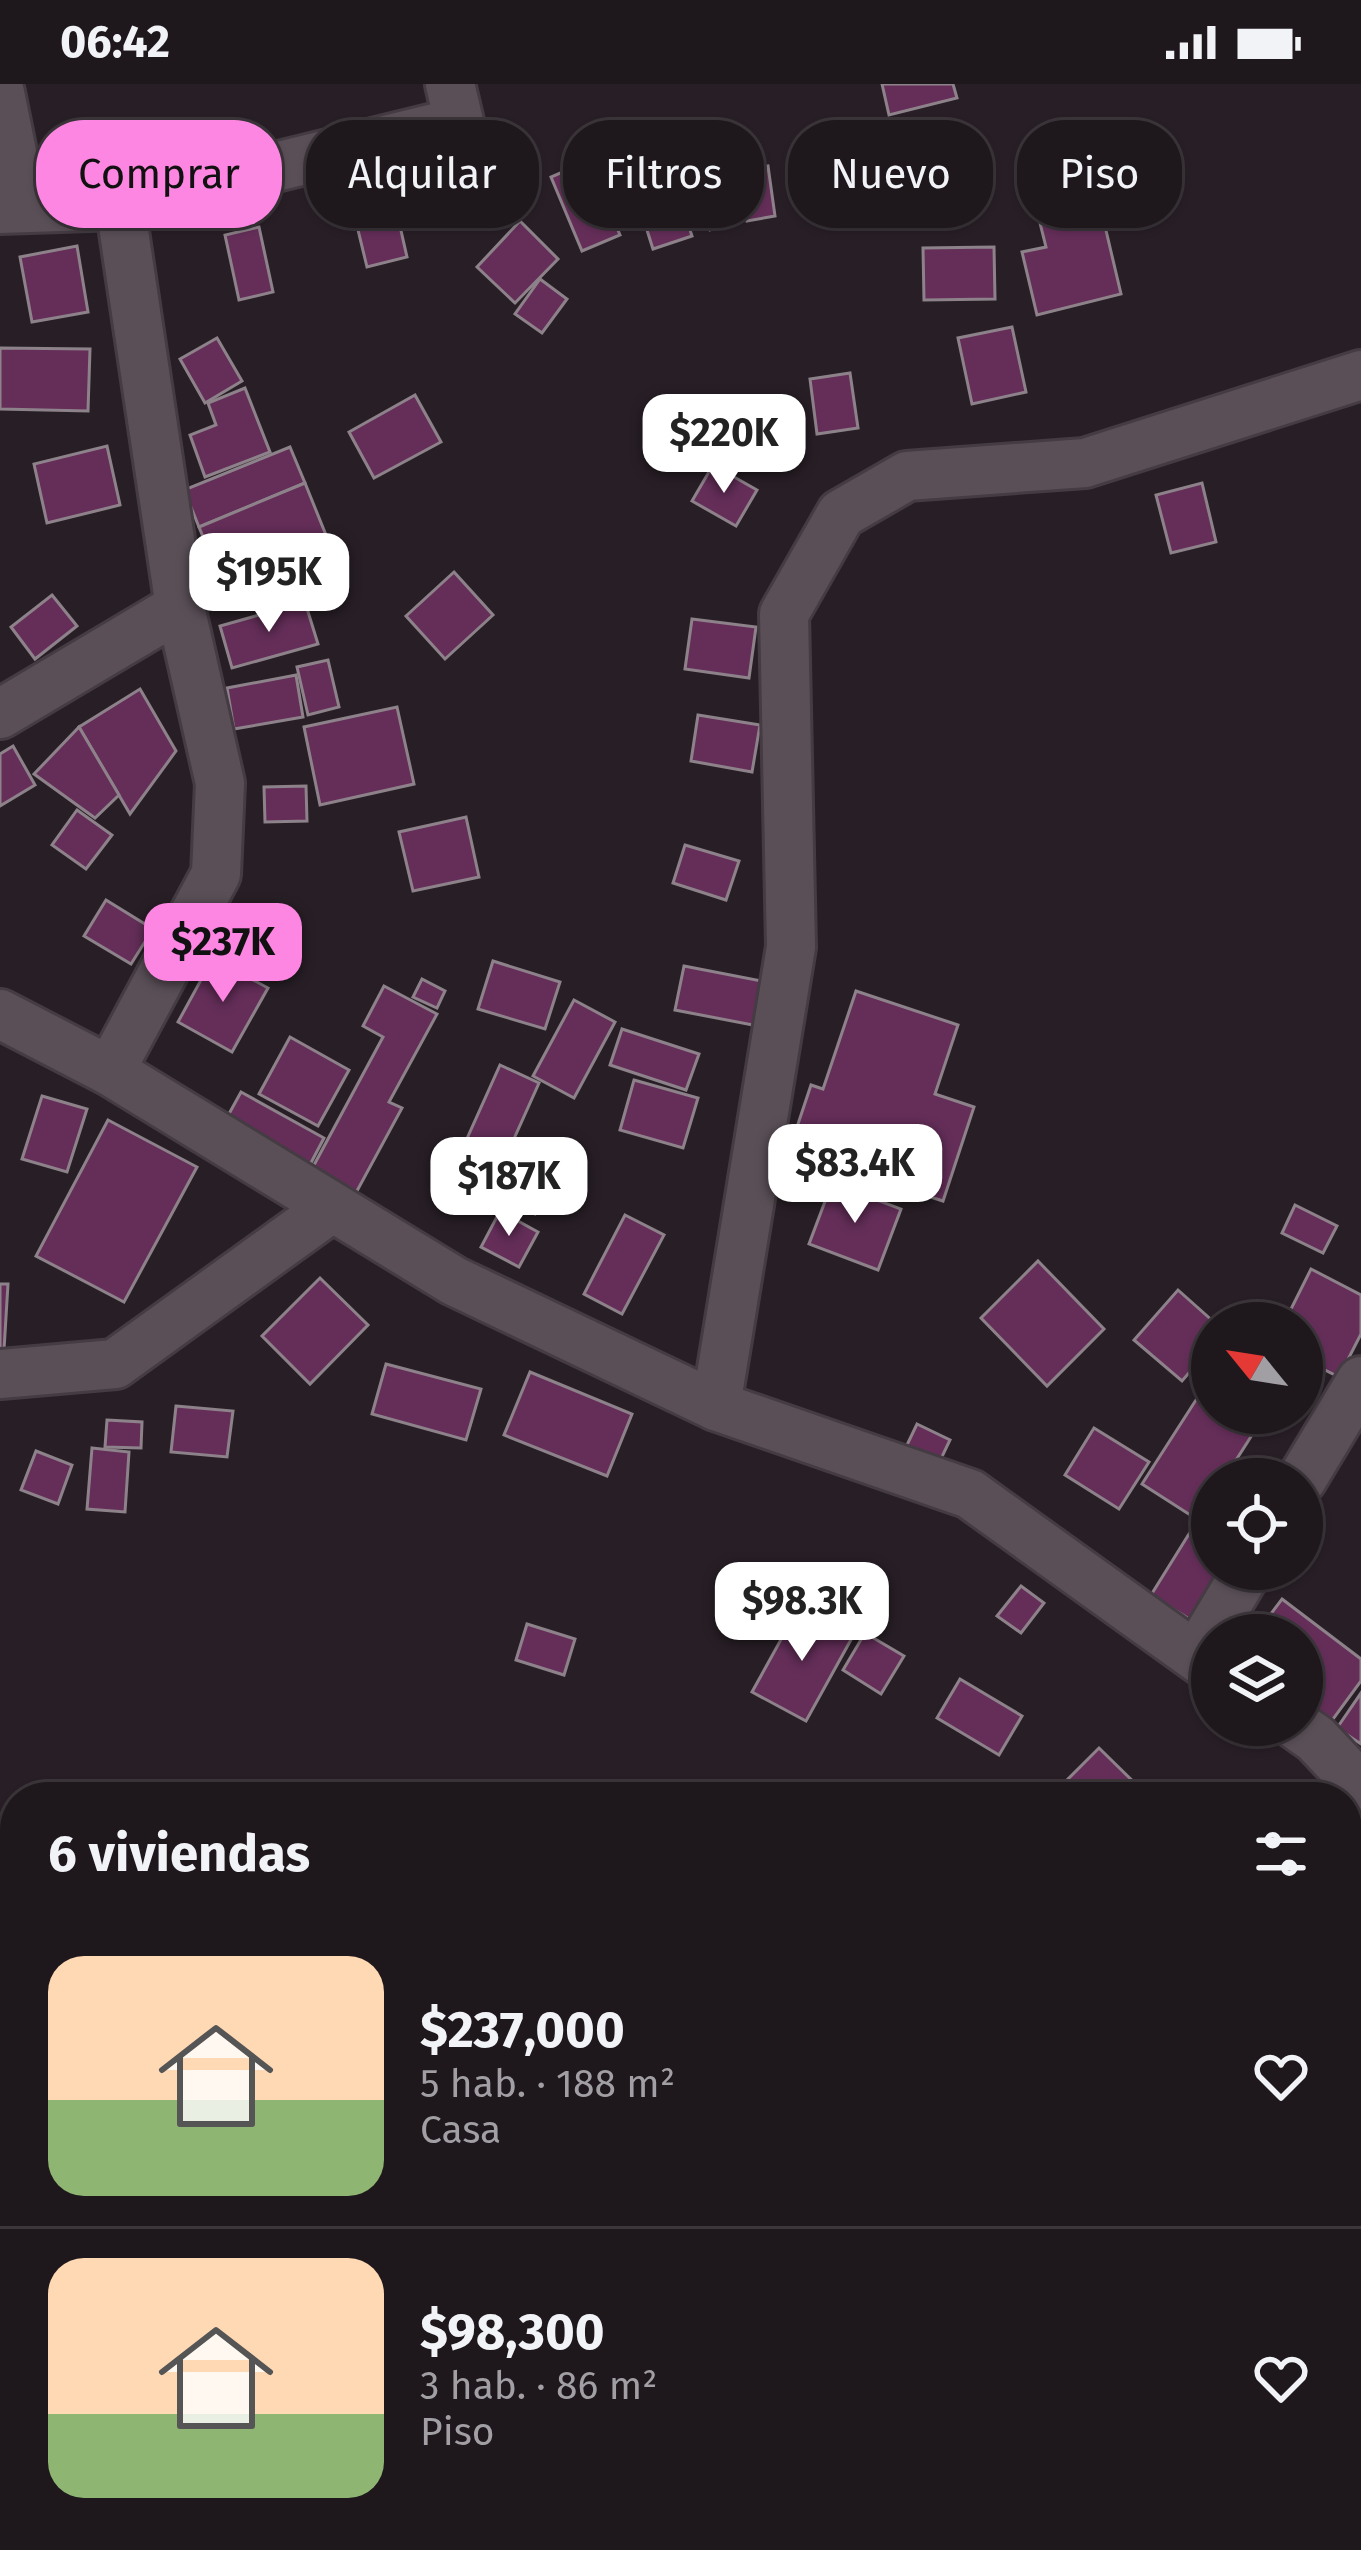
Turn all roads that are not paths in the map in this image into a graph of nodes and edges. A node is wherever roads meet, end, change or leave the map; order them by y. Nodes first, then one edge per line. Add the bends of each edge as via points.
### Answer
1 (450, 84) edge
2 (0, 93) edge
3 (282, 165) edge
4 (11, 208) edge
5 (123, 228) edge
6 (1361, 375) edge
7 (179, 607) junction
8 (0, 714) edge
9 (0, 1014) edge
10 (110, 1071) junction
11 (331, 1208) junction
12 (0, 1374) edge
13 (1361, 1381) edge
14 (716, 1406) junction
15 (1315, 1458) edge
16 (1191, 1653) edge
17 (1323, 1746) edge
18 (1356, 1782) edge

1 - 3 street via 459,122
2 - 4 street
5 - 7 street
6 - 14 street via 1085,463 907,476 841,514 784,614 791,947
7 - 8 street
7 - 10 street via 220,783 216,874
9 - 10 street
10 - 11 street
11 - 12 street via 116,1364
11 - 14 street via 454,1280
13 - 15 street
14 - 16 street via 970,1494
17 - 18 street

